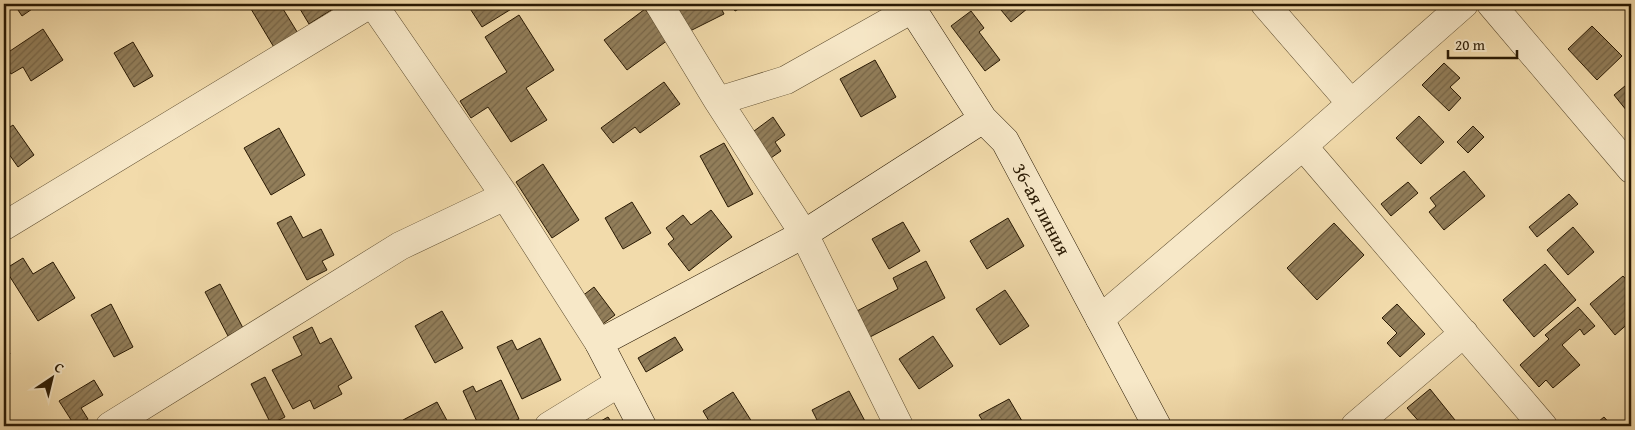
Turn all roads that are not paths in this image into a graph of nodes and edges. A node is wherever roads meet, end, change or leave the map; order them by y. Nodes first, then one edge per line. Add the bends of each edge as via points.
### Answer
1 (372, 4) edge
2 (659, 4) edge
3 (1265, 4) edge
4 (1464, 4) edge
5 (1490, 4) edge
6 (910, 6) edge
7 (718, 101) junction
8 (1350, 102) junction
9 (983, 119) junction
10 (1303, 146) junction
11 (1631, 169) edge
12 (505, 196) junction
13 (4, 226) edge
14 (804, 234) junction
15 (1100, 319) junction
16 (1464, 333) junction
17 (599, 343) junction
18 (619, 383) junction
19 (110, 426) edge
20 (549, 426) edge
21 (642, 426) edge
22 (899, 426) edge
23 (1157, 426) edge
24 (1354, 426) edge
25 (1543, 426) edge

1 - 12 street
1 - 13 street
2 - 7 street
3 - 8 street
4 - 8 street
5 - 11 street
6 - 7 street via 786,80
6 - 9 street, 36-ая линия
7 - 14 street
8 - 10 street
9 - 14 street
9 - 15 street, 36-ая линия via 1005,141
10 - 15 street
10 - 16 street
12 - 17 street
12 - 19 street via 400,246
14 - 17 street
14 - 22 street
15 - 23 street, 36-ая линия
16 - 24 street
16 - 25 street
17 - 18 street
18 - 20 street
18 - 21 street

